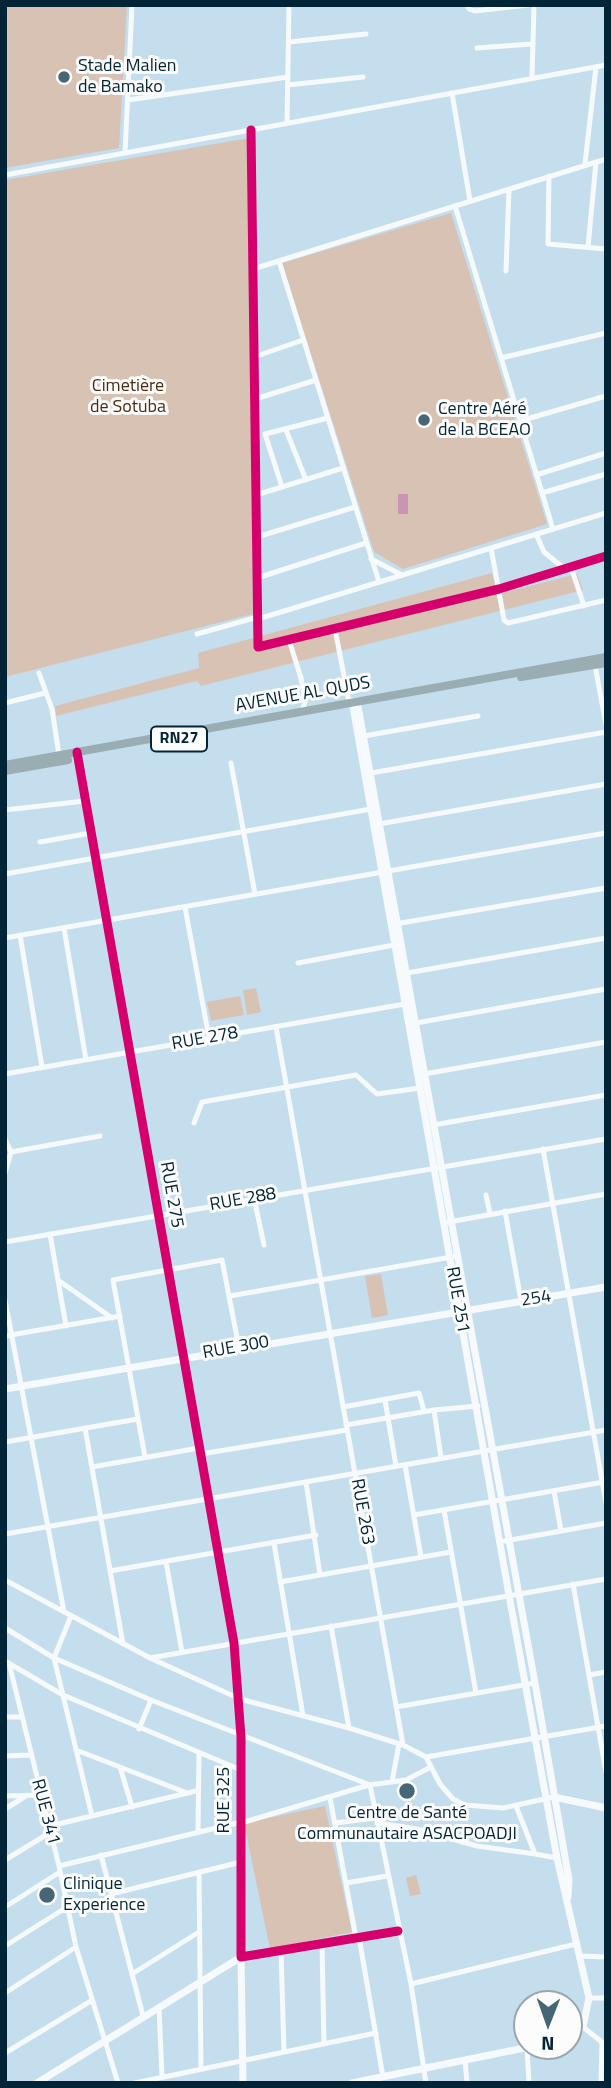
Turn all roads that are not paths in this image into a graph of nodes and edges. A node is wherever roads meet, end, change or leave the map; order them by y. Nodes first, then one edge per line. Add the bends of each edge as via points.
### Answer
1 (132, 5) edge
2 (289, 5) edge
3 (467, 5) edge
4 (528, 5) edge
5 (534, 5) edge
6 (366, 34) dead end
7 (289, 42) junction
8 (532, 44) junction
9 (477, 48) dead end
10 (606, 65) edge
11 (596, 67) junction
12 (288, 77) junction
13 (363, 77) dead end
14 (533, 78) junction
15 (288, 85) junction
16 (452, 93) junction
17 (128, 100) junction
18 (287, 123) junction
19 (251, 130) junction
20 (125, 153) junction
21 (606, 159) edge
22 (596, 162) junction
23 (585, 164) junction
24 (5, 175) edge
25 (549, 176) junction
26 (509, 189) junction
27 (470, 201) junction
28 (455, 206) junction
29 (588, 247) junction
30 (606, 249) edge
31 (279, 261) junction
32 (253, 268) junction
33 (506, 271) dead end
34 (606, 333) edge
35 (303, 341) junction
36 (254, 357) junction
37 (501, 358) junction
38 (316, 380) junction
39 (606, 396) edge
40 (255, 399) junction
41 (328, 418) junction
42 (520, 421) junction
43 (286, 430) junction
44 (606, 453) edge
45 (343, 468) junction
46 (606, 474) edge
47 (536, 475) junction
48 (306, 480) junction
49 (282, 487) junction
50 (542, 493) junction
51 (256, 495) junction
52 (355, 507) junction
53 (606, 513) edge
54 (553, 529) junction
55 (537, 534) junction
56 (257, 537) junction
57 (366, 543) junction
58 (491, 548) junction
59 (606, 556) edge
60 (371, 559) junction
61 (568, 568) junction
62 (402, 575) junction
63 (257, 578) junction
64 (379, 582) junction
65 (499, 589) junction
66 (606, 600) edge
67 (583, 606) junction
68 (258, 618) junction
69 (335, 629) junction
70 (197, 634) dead end
71 (289, 640) junction
72 (606, 657) edge
73 (606, 663) edge
74 (595, 665) junction
75 (39, 673) dead end
76 (45, 693) junction
77 (5, 703) edge
78 (354, 703) junction
79 (302, 711) junction
80 (478, 716) dead end
81 (606, 725) edge
82 (606, 732) edge
83 (364, 736) junction
84 (60, 755) junction
85 (77, 755) junction
86 (231, 763) dead end
87 (5, 765) edge
88 (5, 771) edge
89 (370, 773) junction
90 (606, 784) edge
91 (85, 801) junction
92 (371, 809) junction
93 (5, 810) edge
94 (379, 824) junction
95 (243, 831) junction
96 (91, 833) junction
97 (606, 833) edge
98 (40, 842) dead end
99 (95, 858) junction
100 (384, 872) junction
101 (5, 874) edge
102 (606, 888) edge
103 (255, 894) junction
104 (185, 906) junction
105 (106, 920) junction
106 (393, 925) junction
107 (64, 928) junction
108 (20, 935) junction
109 (5, 938) edge
110 (606, 938) edge
111 (394, 945) junction
112 (298, 963) dead end
113 (407, 973) junction
114 (606, 989) edge
115 (405, 1004) junction
116 (416, 1023) junction
117 (276, 1027) junction
118 (209, 1038) junction
119 (606, 1042) edge
120 (130, 1052) junction
121 (86, 1059) junction
122 (42, 1067) junction
123 (5, 1074) edge
124 (424, 1074) junction
125 (287, 1087) junction
126 (419, 1088) junction
127 (606, 1094) edge
128 (194, 1123) dead end
129 (433, 1125) junction
130 (100, 1136) dead end
131 (5, 1139) edge
132 (606, 1139) edge
133 (543, 1149) junction
134 (11, 1152) junction
135 (437, 1167) junction
136 (5, 1173) edge
137 (305, 1189) junction
138 (606, 1194) edge
139 (486, 1195) dead end
140 (254, 1198) junction
141 (553, 1203) junction
142 (505, 1211) junction
143 (490, 1214) junction
144 (158, 1215) junction
145 (447, 1222) junction
146 (50, 1234) junction
147 (5, 1241) edge
148 (264, 1245) dead end
149 (454, 1257) junction
150 (168, 1269) junction
151 (58, 1280) junction
152 (321, 1280) junction
153 (606, 1287) edge
154 (569, 1293) junction
155 (230, 1296) junction
156 (5, 1300) edge
157 (521, 1301) junction
158 (463, 1310) junction
159 (120, 1316) junction
160 (112, 1318) junction
161 (66, 1326) junction
162 (330, 1332) junction
163 (8, 1336) edge
164 (239, 1348) junction
165 (184, 1357) junction
166 (129, 1367) junction
167 (20, 1386) junction
168 (5, 1389) edge
169 (385, 1400) junction
170 (480, 1406) junction
171 (343, 1407) junction
172 (434, 1410) junction
173 (424, 1411) junction
174 (388, 1418) junction
175 (138, 1419) junction
176 (347, 1427) junction
177 (85, 1428) junction
178 (606, 1430) edge
179 (593, 1432) junction
180 (30, 1437) junction
181 (5, 1442) edge
182 (493, 1450) junction
183 (200, 1451) junction
184 (484, 1451) junction
185 (145, 1457) junction
186 (441, 1458) junction
187 (405, 1465) junction
188 (396, 1466) junction
189 (92, 1467) junction
190 (355, 1473) junction
191 (306, 1482) junction
192 (604, 1482) edge
193 (554, 1491) junction
194 (208, 1499) junction
195 (502, 1501) junction
196 (493, 1503) junction
197 (606, 1503) edge
198 (444, 1510) junction
199 (414, 1515) junction
200 (101, 1517) junction
201 (606, 1523) edge
202 (45, 1527) junction
203 (561, 1531) junction
204 (5, 1534) edge
205 (316, 1535) junction
206 (509, 1540) junction
207 (500, 1542) junction
208 (274, 1543) junction
209 (451, 1552) junction
210 (218, 1553) junction
211 (421, 1557) junction
212 (166, 1562) junction
213 (371, 1566) junction
214 (110, 1571) junction
215 (320, 1575) junction
216 (606, 1579) edge
217 (5, 1580) edge
218 (281, 1582) junction
219 (573, 1584) junction
220 (518, 1594) junction
221 (509, 1595) junction
222 (460, 1604) junction
223 (64, 1612) junction
224 (71, 1616) junction
225 (380, 1618) junction
226 (331, 1626) junction
227 (5, 1628) edge
228 (290, 1634) junction
229 (234, 1643) junction
230 (123, 1644) junction
231 (182, 1652) junction
232 (54, 1658) junction
233 (150, 1658) junction
234 (7, 1662) edge
235 (606, 1672) edge
236 (589, 1675) junction
237 (535, 1683) junction
238 (526, 1685) junction
239 (476, 1693) junction
240 (63, 1695) junction
241 (240, 1699) junction
242 (152, 1700) junction
243 (396, 1707) junction
244 (303, 1716) junction
245 (5, 1717) edge
246 (20, 1717) junction
247 (606, 1726) edge
248 (598, 1727) junction
249 (349, 1728) junction
250 (139, 1729) junction
251 (240, 1737) junction
252 (540, 1738) junction
253 (401, 1744) junction
254 (76, 1751) junction
255 (199, 1753) junction
256 (30, 1755) junction
257 (5, 1756) edge
258 (426, 1757) junction
259 (120, 1767) junction
260 (431, 1767) junction
261 (241, 1770) junction
262 (606, 1772) edge
263 (392, 1782) junction
264 (370, 1785) junction
265 (196, 1791) junction
266 (187, 1793) junction
267 (28, 1795) junction
268 (40, 1795) junction
269 (5, 1796) edge
270 (550, 1797) junction
271 (330, 1798) junction
272 (516, 1806) junction
273 (132, 1807) junction
274 (606, 1808) edge
275 (5, 1810) edge
276 (92, 1816) junction
277 (377, 1821) junction
278 (241, 1822) junction
279 (335, 1823) junction
280 (50, 1829) junction
281 (198, 1832) junction
282 (535, 1854) junction
283 (101, 1855) junction
284 (557, 1858) junction
285 (5, 1860) edge
286 (241, 1861) junction
287 (60, 1869) junction
288 (199, 1872) junction
289 (387, 1876) junction
290 (346, 1882) junction
291 (111, 1894) junction
292 (568, 1898) junction
293 (5, 1907) edge
294 (67, 1907) junction
295 (398, 1931) junction
296 (199, 1932) junction
297 (358, 1938) junction
298 (322, 1944) junction
299 (576, 1944) junction
300 (5, 1946) edge
301 (76, 1947) junction
302 (281, 1950) junction
303 (579, 1956) junction
304 (606, 1956) edge
305 (241, 1957) junction
306 (132, 1974) junction
307 (200, 1980) junction
308 (411, 1984) junction
309 (5, 1993) edge
310 (589, 1998) junction
311 (606, 1998) edge
312 (91, 2001) junction
313 (159, 2006) junction
314 (143, 2016) junction
315 (583, 2027) joint
316 (376, 2033) junction
317 (104, 2040) junction
318 (324, 2043) junction
319 (604, 2043) edge
320 (513, 2050) edge
321 (284, 2052) junction
322 (5, 2053) edge
323 (243, 2060) junction
324 (465, 2060) junction
325 (530, 2060) edge
326 (425, 2068) junction
327 (201, 2069) junction
328 (162, 2077) junction
329 (382, 2079) edge
330 (37, 2083) edge
331 (118, 2083) edge
332 (135, 2083) edge
333 (243, 2083) edge
334 (352, 2083) edge
335 (426, 2083) edge
336 (467, 2083) edge
337 (529, 2083) edge
338 (601, 2083) edge

1 - 17 street
2 - 7 street
3 - 4 street via 475,11
5 - 8 street
6 - 7 street
7 - 12 street
8 - 9 street
8 - 14 street
10 - 11 street
11 - 14 street
11 - 23 street
12 - 15 street
12 - 17 street
13 - 15 street
14 - 16 street
15 - 18 street
16 - 18 street
16 - 27 street
17 - 20 street
18 - 19 street
19 - 20 street
19 - 32 street
20 - 24 street
21 - 22 street
22 - 23 street
22 - 29 street
23 - 25 street
25 - 26 street
25 - 29 street via 548,244
26 - 27 street
26 - 33 street
27 - 28 street
28 - 31 street
28 - 37 street
29 - 30 street
31 - 32 street
31 - 35 street
32 - 36 street
34 - 37 street
35 - 36 street
35 - 38 street
36 - 40 street
37 - 42 street
38 - 40 street
38 - 41 street
39 - 42 street
40 - 51 street
41 - 43 street
41 - 45 street
42 - 47 street
43 - 48 street
43 - 49 street via 265,434
44 - 47 street
45 - 48 street
45 - 52 street
46 - 50 street
47 - 50 street
48 - 49 street
49 - 51 street
50 - 54 street
51 - 56 street
52 - 56 street
52 - 57 street
53 - 54 street
54 - 55 street
55 - 58 street
55 - 61 street via 544,552
56 - 63 street
57 - 60 street
57 - 63 street
58 - 62 street
58 - 65 street
59 - 61 street
60 - 62 street
60 - 64 street
61 - 65 street
61 - 67 street
62 - 64 street
63 - 68 street
64 - 68 street
65 - 67 street via 508,623
65 - 69 street
66 - 67 street
68 - 70 street
68 - 71 street via 258,647
69 - 71 street
69 - 78 street
71 - 79 street via 301,678
72 - 78 main road, AVENUE AL QUDS / RN27
73 - 74 main road, AVENUE AL QUDS / RN27
74 - 78 main road, AVENUE AL QUDS / RN27
74 - 81 street
75 - 76 street
76 - 77 street
76 - 84 street
78 - 79 main road, AVENUE AL QUDS / RN27
78 - 83 main road, RUE 251
78 - 85 main road, AVENUE AL QUDS / RN27
78 - 92 main road, RUE 251
79 - 85 main road, AVENUE AL QUDS / RN27
80 - 83 street
82 - 89 street
83 - 89 main road, RUE 251
84 - 85 main road, AVENUE AL QUDS / RN27
84 - 87 main road, AVENUE AL QUDS / RN27
85 - 88 main road, AVENUE AL QUDS / RN27
85 - 91 street, RUE 275
86 - 95 street
89 - 94 main road, RUE 251
90 - 94 street
91 - 93 street
91 - 96 street, RUE 275
92 - 95 street
92 - 100 main road, RUE 251
94 - 100 main road, RUE 251
95 - 99 street
95 - 103 street
96 - 98 street
96 - 99 street, RUE 275
97 - 100 street
99 - 101 street
99 - 105 street, RUE 275
100 - 103 street
100 - 106 main road, RUE 251
102 - 106 street
103 - 104 street
104 - 105 street
104 - 118 street
105 - 107 street
105 - 120 street, RUE 275
106 - 111 main road, RUE 251
106 - 113 main road, RUE 251
107 - 108 street
107 - 121 street
108 - 109 street
108 - 122 street
110 - 113 street
111 - 112 street
111 - 115 main road, RUE 251
113 - 116 main road, RUE 251
114 - 116 street
115 - 117 street, RUE 278
115 - 126 main road, RUE 251
116 - 124 main road, RUE 251
117 - 118 street, RUE 278
117 - 125 street, RUE 263
118 - 120 street, RUE 278
119 - 124 street
120 - 121 street, RUE 278
120 - 144 street, RUE 275
121 - 122 street, RUE 278
122 - 123 street, RUE 278
124 - 129 main road, RUE 251
125 - 126 street via 356,1075 377,1094
125 - 128 street via 202,1102
125 - 137 street, RUE 263
126 - 135 main road, RUE 251
127 - 129 street
129 - 135 main road, RUE 251
130 - 134 street
131 - 134 street
132 - 133 street, RUE 288
133 - 135 street, RUE 288
133 - 141 street
134 - 136 street
135 - 137 street, RUE 288
135 - 145 main road, RUE 251
137 - 140 street, RUE 288
137 - 152 street, RUE 263
138 - 141 street
139 - 143 street
140 - 144 street, RUE 288
140 - 148 street
141 - 142 street
141 - 154 street
142 - 143 street
142 - 157 street
143 - 145 street
144 - 146 street, RUE 288
144 - 150 street, RUE 275
145 - 149 main road, RUE 251
146 - 147 street, RUE 288
146 - 151 street
149 - 152 street
149 - 158 main road, RUE 251
150 - 155 street via 224,1261
150 - 159 street via 113,1280
150 - 165 street, RUE 275
151 - 160 street
151 - 161 street
152 - 155 street
152 - 162 street, RUE 263
153 - 154 main road, 254
154 - 157 main road, 254
154 - 179 street
155 - 164 street
156 - 163 street
157 - 158 main road, 254
158 - 162 main road, RUE 300
158 - 170 main road, RUE 251
159 - 160 street
159 - 166 street
160 - 161 street
161 - 163 street
162 - 164 main road, RUE 300
162 - 171 street, RUE 263
163 - 167 street
164 - 165 main road, RUE 300
165 - 166 main road, RUE 300
165 - 183 street, RUE 275
166 - 167 main road, RUE 300
166 - 175 street
167 - 168 main road, RUE 300
167 - 180 street
169 - 171 street
169 - 173 street via 419,1393
169 - 174 street
170 - 172 street
170 - 182 main road, RUE 251
170 - 184 main road, RUE 251
171 - 176 street, RUE 263
172 - 173 street
172 - 186 street
173 - 174 street
174 - 176 street
174 - 188 street
175 - 177 street
175 - 185 street
176 - 183 street
176 - 190 street, RUE 263
177 - 180 street
177 - 189 street
178 - 179 street
179 - 182 street
179 - 192 street
180 - 181 street
180 - 202 street
182 - 184 street
182 - 195 main road, RUE 251
183 - 185 street
183 - 194 street, RUE 275
184 - 186 street
184 - 196 main road, RUE 251
185 - 189 street
186 - 187 street
187 - 188 street
187 - 199 street
188 - 190 street
189 - 200 street
190 - 191 street
190 - 213 street, RUE 263
191 - 194 street
191 - 205 street
192 - 193 street
192 - 197 street
193 - 195 street
193 - 203 street
194 - 200 street
194 - 210 street, RUE 275
195 - 196 street
195 - 206 main road, RUE 251
196 - 198 street
196 - 207 main road, RUE 251
198 - 199 street
198 - 209 street
199 - 211 street
200 - 202 street
200 - 214 street
201 - 203 street
202 - 204 street
202 - 223 street
203 - 206 street
205 - 208 street
205 - 215 street
206 - 207 street
206 - 220 main road, RUE 251
207 - 221 main road, RUE 251
208 - 210 street
208 - 218 street
209 - 211 street
209 - 222 street
210 - 212 street
210 - 229 street, RUE 275
211 - 213 street
212 - 214 street
212 - 231 street
213 - 215 street
213 - 225 street, RUE 263
214 - 230 street
215 - 218 street
216 - 219 street
217 - 223 street
218 - 228 street
219 - 220 street
219 - 236 street
220 - 221 street
220 - 237 main road, RUE 251
221 - 222 street
221 - 238 main road, RUE 251
222 - 225 street
222 - 239 street
223 - 224 street
224 - 230 street
224 - 232 street
225 - 226 street
225 - 243 street, RUE 263
226 - 228 street
226 - 249 street
227 - 232 street
228 - 229 street
228 - 244 street
229 - 231 street
229 - 241 street, RUE 325
230 - 233 street
231 - 233 street
232 - 240 street
232 - 242 street
233 - 241 street
234 - 240 street
234 - 246 street, RUE 341
235 - 236 street
236 - 248 street
237 - 238 street
237 - 252 main road, RUE 251
238 - 239 street
238 - 252 main road, RUE 251
239 - 243 street
240 - 250 street
240 - 254 street
241 - 244 street
241 - 251 street, RUE 325
242 - 250 street
242 - 251 street
243 - 253 street, RUE 263
244 - 249 street
245 - 246 street
246 - 256 street, RUE 341
247 - 248 street
248 - 252 street
248 - 262 street
249 - 253 street
250 - 255 street
251 - 261 street, RUE 325
251 - 264 street
252 - 258 street
252 - 270 main road, RUE 251
253 - 258 street
253 - 263 street
254 - 259 street
254 - 276 street
255 - 261 street
255 - 265 street
256 - 257 street
256 - 268 street, RUE 341
258 - 260 street
259 - 266 street
259 - 273 street
260 - 263 street
260 - 272 street via 453,1799 465,1805
261 - 278 street, RUE 325
263 - 264 street
264 - 271 street
264 - 277 street
265 - 266 street
265 - 281 street
266 - 273 street
267 - 268 street
267 - 269 street
267 - 275 street
268 - 280 street, RUE 341
270 - 272 street
270 - 274 main road
270 - 284 main road, RUE 251
270 - 292 main road, RUE 251 via 569,1880
271 - 278 street
271 - 279 street
272 - 282 street
273 - 276 street
276 - 280 street
277 - 279 street
277 - 282 street via 477,1846
277 - 289 street
278 - 281 street
278 - 286 street, RUE 325
279 - 290 street
280 - 285 street
280 - 287 street, RUE 341
281 - 283 street
282 - 284 street
283 - 287 street
283 - 291 street
284 - 292 main road, RUE 251
286 - 288 street
286 - 305 street, RUE 325
287 - 293 street
287 - 294 street, RUE 341
288 - 291 street
288 - 296 street
289 - 290 street
289 - 295 street
290 - 297 street
291 - 306 street
292 - 299 main road, RUE 251
294 - 300 street
294 - 301 street, RUE 341
295 - 297 street
295 - 308 street
296 - 306 street
296 - 307 street
297 - 298 street
297 - 316 street
298 - 302 street
298 - 318 street
299 - 303 main road, RUE 251
299 - 308 street
301 - 309 street
301 - 312 street, RUE 341
302 - 305 street
302 - 321 street
303 - 304 street
303 - 310 main road, RUE 251
305 - 307 main road
305 - 323 main road
306 - 314 street
307 - 313 main road
307 - 327 street
308 - 326 street
310 - 311 street
310 - 315 main road, RUE 251
312 - 317 street, RUE 341
312 - 322 street
313 - 314 main road
313 - 328 street
314 - 317 main road
315 - 319 street
316 - 318 street
316 - 329 street
317 - 330 main road
317 - 331 street, RUE 341
318 - 321 street
319 - 338 street
320 - 324 main road
321 - 323 street
323 - 327 street
323 - 333 main road
324 - 326 main road
324 - 336 street
325 - 337 street
326 - 329 main road
326 - 335 street
327 - 328 street
328 - 332 street
329 - 334 main road

